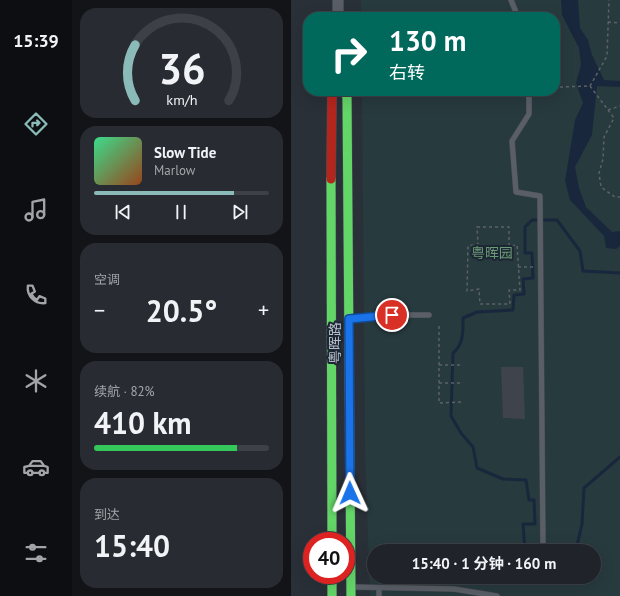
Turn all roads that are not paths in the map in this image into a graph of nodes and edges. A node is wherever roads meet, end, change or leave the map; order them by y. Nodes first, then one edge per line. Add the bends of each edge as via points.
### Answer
1 (338, 0) edge
2 (511, 0) edge
3 (338, 12) edge
4 (516, 12) edge
5 (331, 96) edge
6 (346, 96) edge
7 (529, 96) edge
8 (429, 315) dead end
9 (330, 319) junction
10 (349, 319) junction
11 (331, 532) edge
12 (543, 544) edge
13 (332, 584) edge
14 (379, 588) junction
15 (351, 592) edge
16 (332, 596) edge
17 (379, 596) edge
18 (497, 596) edge

1 - 3 street
2 - 4 lane
5 - 9 street, 粤晖路
6 - 10 street, 粤晖路
7 - 12 lane via 529,114 512,141 516,192 540,196
8 - 10 lane via 380,315
9 - 10 street
9 - 11 street, 粤晖路
10 - 15 street, 粤晖路
13 - 16 street
14 - 15 lane
14 - 17 lane
14 - 18 lane via 454,589

